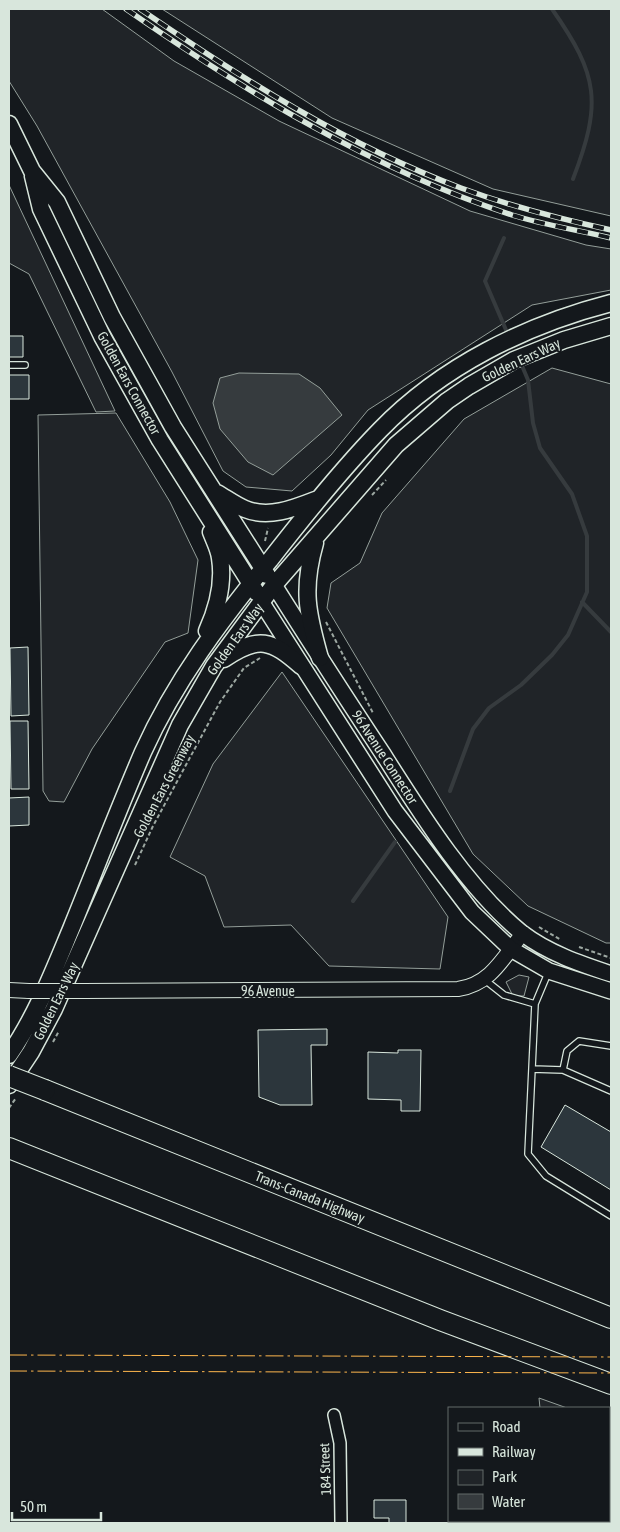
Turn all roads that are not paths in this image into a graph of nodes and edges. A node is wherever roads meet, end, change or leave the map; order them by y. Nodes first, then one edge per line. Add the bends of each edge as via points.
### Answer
1 (9, 124) edge
2 (32, 171) junction
3 (611, 303) edge
4 (608, 327) edge
5 (9, 365) edge
6 (25, 365) dead end
7 (214, 491) junction
8 (320, 498) junction
9 (202, 506) junction
10 (316, 538) junction
11 (263, 568) junction
12 (251, 583) junction
13 (274, 585) junction
14 (262, 602) junction
15 (197, 654) junction
16 (320, 658) junction
17 (214, 666) junction
18 (302, 666) junction
19 (523, 933) junction
20 (511, 949) junction
21 (549, 971) junction
22 (611, 974) edge
23 (485, 980) junction
24 (9, 990) edge
25 (611, 991) edge
26 (535, 1004) junction
27 (611, 1046) edge
28 (9, 1055) edge
29 (532, 1069) junction
30 (562, 1070) junction
31 (9, 1076) edge
32 (9, 1085) edge
33 (611, 1091) edge
34 (9, 1148) edge
35 (611, 1216) edge
36 (611, 1318) edge
37 (611, 1384) edge
38 (334, 1415) dead end
39 (341, 1523) edge

1 - 2 main road, Golden Ears Connector
2 - 7 main road, Golden Ears Connector via 57,202 112,317 173,427
2 - 9 main road, Golden Ears Connector via 41,209 102,336 160,440
3 - 8 main road, Golden Ears Way via 573,313 498,345 436,383 381,429
4 - 10 main road, Golden Ears Way via 514,360 447,401 396,445
5 - 6 lane
7 - 8 main road via 245,509 269,513 290,510
7 - 11 main road, Golden Ears Connector
8 - 11 main road, Golden Ears Way
9 - 12 main road, Golden Ears Connector
9 - 15 main road via 220,558 220,586 216,611
10 - 13 main road, Golden Ears Way
10 - 16 main road via 306,587 307,606
11 - 12 main road, Golden Ears Way
11 - 13 main road, 96 Avenue Connector
12 - 14 main road, 96 Avenue Connector
12 - 15 main road, Golden Ears Way
13 - 14 main road, Golden Ears Way
13 - 16 main road, 96 Avenue Connector
14 - 17 main road, Golden Ears Way
14 - 18 main road, 96 Avenue Connector
15 - 28 main road, Golden Ears Way via 144,751 48,982
16 - 19 main road, 96 Avenue Connector via 412,800 473,883
17 - 18 main road via 240,649 259,644 278,647
17 - 32 main road, Golden Ears Way via 180,725 54,1009
18 - 20 main road, 96 Avenue Connector via 395,811 472,912
19 - 20 street
19 - 22 main road via 565,957
20 - 21 main road
20 - 23 street
21 - 25 main road
21 - 26 lane
23 - 24 street, 96 Avenue, bridge via 471,987 444,990
23 - 26 lane via 504,995
26 - 29 lane
27 - 30 lane via 579,1041 568,1051
29 - 30 lane
29 - 35 lane via 528,1154 546,1176
30 - 33 lane
31 - 36 highway, Trans-Canada Highway, bridge
34 - 37 highway via 440,1320
38 - 39 street, 184 Street via 340,1443

